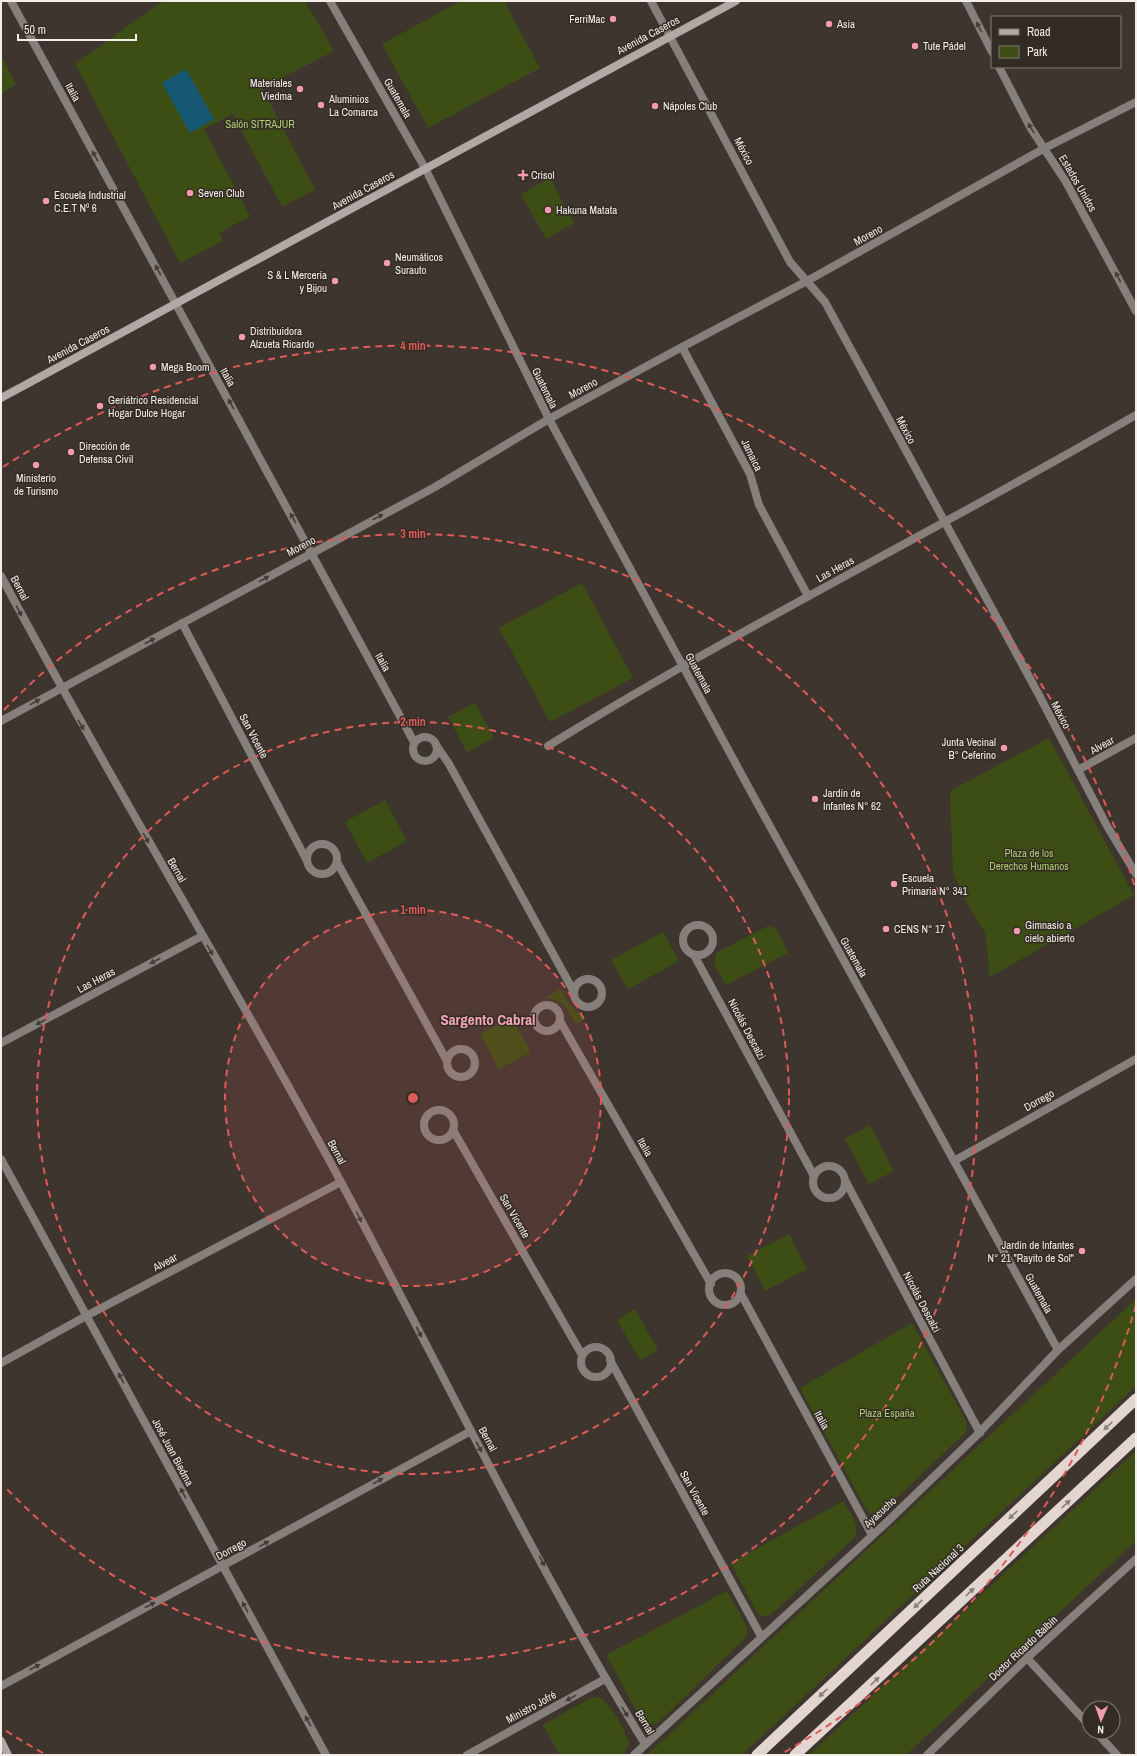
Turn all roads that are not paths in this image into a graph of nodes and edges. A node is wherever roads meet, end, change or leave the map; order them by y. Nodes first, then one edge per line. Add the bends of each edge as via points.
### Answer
1 (12, 1) edge
2 (330, 1) edge
3 (651, 1) edge
4 (736, 1) edge
5 (966, 1) edge
6 (670, 36) junction
7 (991, 50) edge
8 (1001, 68) edge
9 (1136, 102) edge
10 (1045, 148) junction
11 (426, 168) junction
12 (807, 282) junction
13 (176, 304) junction
14 (1136, 311) edge
15 (682, 347) junction
16 (1, 398) edge
17 (1136, 415) edge
18 (549, 420) junction
19 (943, 521) junction
20 (311, 553) junction
21 (1, 576) edge
22 (808, 596) junction
23 (182, 623) junction
24 (683, 665) junction
25 (61, 689) junction
26 (1, 721) edge
27 (1136, 738) edge
28 (414, 742) junction
29 (436, 745) junction
30 (548, 746) dead end
31 (1078, 770) junction
32 (306, 859) junction
33 (336, 862) junction
34 (1136, 874) edge
35 (202, 936) junction
36 (694, 955) dead end
37 (574, 992) dead end
38 (560, 1021) dead end
39 (1, 1043) edge
40 (1136, 1059) edge
41 (447, 1061) dead end
42 (453, 1130) dead end
43 (1, 1158) edge
44 (954, 1161) junction
45 (814, 1176) junction
46 (341, 1182) junction
47 (846, 1182) junction
48 (1136, 1279) edge
49 (710, 1284) junction
50 (740, 1294) junction
51 (88, 1315) junction
52 (1058, 1350) junction
53 (582, 1355) junction
54 (610, 1360) junction
55 (1, 1364) edge
56 (1136, 1399) edge
57 (471, 1431) junction
58 (980, 1433) junction
59 (1136, 1438) edge
60 (872, 1535) junction
61 (1136, 1559) edge
62 (222, 1566) junction
63 (761, 1636) junction
64 (1027, 1658) junction
65 (605, 1679) junction
66 (1, 1686) edge
67 (1081, 1716) edge
68 (1103, 1740) edge
69 (1, 1741) edge
70 (645, 1744) junction
71 (8, 1755) edge
72 (326, 1755) edge
73 (467, 1755) edge
74 (634, 1755) edge
75 (757, 1755) edge
76 (795, 1755) edge
77 (926, 1755) edge
78 (1117, 1755) edge

13 -> 1 street, Italia
2 - 11 street, Guatemala
3 - 6 street, México
4 - 6 main road, Avenida Caseros
7 -> 5 street
6 - 11 main road, Avenida Caseros
6 - 12 street, México via 790,262
10 -> 8 street, Estados Unidos via 1030,126
9 - 10 street, Moreno
10 - 12 street, Moreno
14 -> 10 street, Estados Unidos
11 - 13 main road, Avenida Caseros
11 - 18 street, Guatemala
12 - 15 street, Moreno
12 - 19 street, México via 825,302
13 - 16 main road, Avenida Caseros
20 -> 13 street, Italia
15 - 18 street, Moreno
15 - 22 street, Jamaica via 750,474 759,505
17 - 19 street, Las Heras
20 -> 18 street, Moreno via 435,487
18 - 24 street, Guatemala
19 - 22 street, Las Heras
19 - 31 street, México
23 -> 20 street, Moreno
20 - 28 street, Italia
21 -> 25 street, Bernal
22 - 24 street, Las Heras
25 -> 23 street, Moreno
23 - 32 street, San Vicente
24 - 30 street, Las Heras
24 - 44 street, Guatemala
26 -> 25 street, Moreno
25 -> 35 street, Bernal
27 - 31 street, Alvear
28 - 29 street via 419,738 428,737
28 - 29 street, Italia via 413,752 421,761 435,756
29 - 37 street via 449,764
31 - 34 street, México
32 - 33 street, San Vicente via 309,869 318,874 333,870
32 - 33 street via 309,849 322,843 335,850
33 - 41 street
35 -> 39 street, Las Heras
35 -> 46 street, Bernal
36 - 45 street, Nicolás Descalzi
38 - 49 street, Italia
40 - 44 street, Dorrego
42 - 53 street, San Vicente
43 - 51 street, José Juan Biedma
44 - 52 street, Guatemala
45 - 47 street, Nicolás Descalzi via 823,1167 834,1166 842,1172
45 - 47 street, Nicolás Descalzi via 815,1189 827,1198 833,1198 842,1192
46 - 51 street, Alvear
46 -> 57 street, Bernal
47 - 58 street, Nicolás Descalzi
48 - 52 street, Ayacucho
49 - 50 street, Italia via 711,1296 719,1303 734,1302
49 - 50 street, Italia via 719,1274 730,1273 738,1279
50 - 60 street, Italia
51 - 55 street, Alvear
62 -> 51 street, José Juan Biedma
52 - 58 street, Ayacucho
53 - 54 street, San Vicente via 590,1348 600,1348 608,1353
53 - 54 street, San Vicente via 582,1369 594,1377 608,1372
54 - 63 street, San Vicente
56 -> 75 highway, Ruta Nacional 3
62 -> 57 street, Dorrego
57 -> 65 street, Bernal
58 - 60 street, Ayacucho
76 -> 59 highway
60 - 63 street, Ayacucho
61 - 64 street, Doctor Ricardo Balbín
66 -> 62 street, Dorrego
72 -> 62 street, José Juan Biedma
63 - 70 street, Ayacucho
64 - 67 street
64 - 77 street, Doctor Ricardo Balbín
65 -> 70 street, Bernal
65 -> 73 street, Ministro Jofré
68 - 78 street
69 - 71 main road
70 - 74 street, Ayacucho

